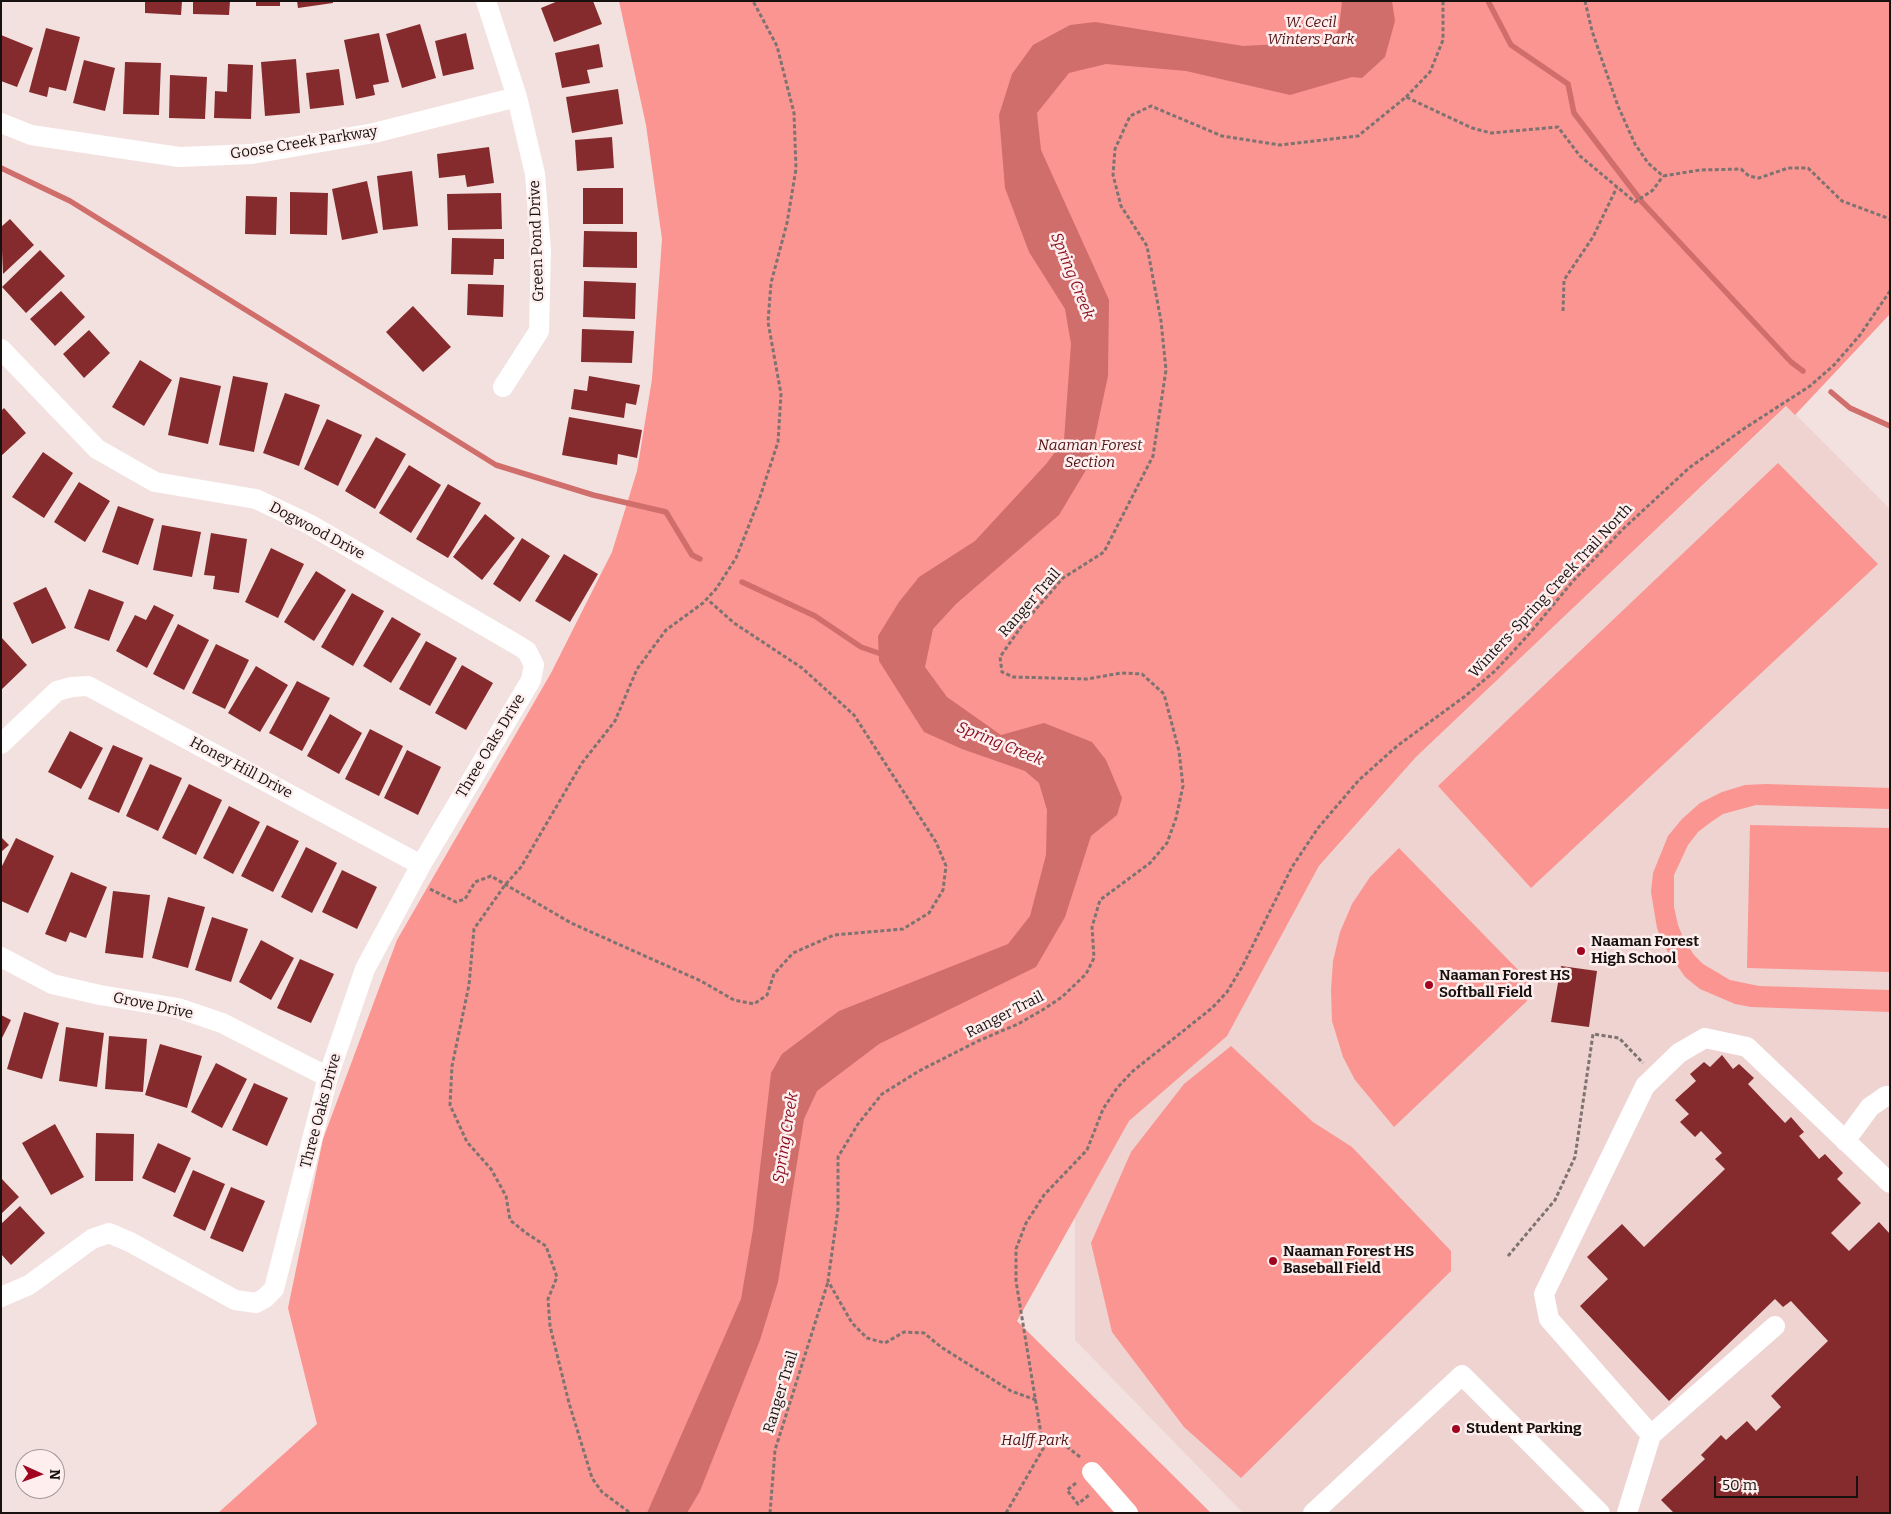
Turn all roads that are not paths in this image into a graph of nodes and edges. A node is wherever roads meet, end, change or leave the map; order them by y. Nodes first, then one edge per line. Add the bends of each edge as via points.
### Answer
1 (486, 1) edge
2 (517, 97) junction
3 (1, 123) edge
4 (1, 349) edge
5 (503, 387) dead end
6 (534, 665) joint
7 (1, 744) edge
8 (421, 865) junction
9 (1, 957) edge
10 (328, 1077) junction
11 (1890, 1096) edge
12 (1846, 1141) junction
13 (1890, 1183) edge
14 (1, 1297) edge
15 (1775, 1326) dead end
16 (1651, 1435) junction
17 (1093, 1482) road end
18 (1128, 1513) edge
19 (1313, 1513) edge
20 (1600, 1513) edge
21 (1627, 1513) edge

1 - 2 street, Green Pond Drive
2 - 3 street, Goose Creek Parkway via 374,133 252,154 179,157 31,135
2 - 5 street, Green Pond Drive via 535,174 541,251 539,331
4 - 6 street, Dogwood Drive via 97,449 155,482 256,500 309,524 527,651
6 - 8 street, Three Oaks Drive via 531,680
7 - 8 street, Honey Hill Drive via 57,691 88,686
8 - 10 street, Three Oaks Drive via 365,970
9 - 10 street, Grove Drive via 52,984 178,1008 222,1024
10 - 14 street, Three Oaks Drive via 274,1289 265,1298 256,1303 235,1300 109,1233 92,1239 29,1285
11 - 12 street via 1870,1106
12 - 13 street
12 - 16 street via 1747,1047 1705,1038 1679,1053 1645,1086 1544,1294 1549,1319
15 - 16 street
16 - 21 street
17 - 18 street
19 - 20 street via 1462,1375

